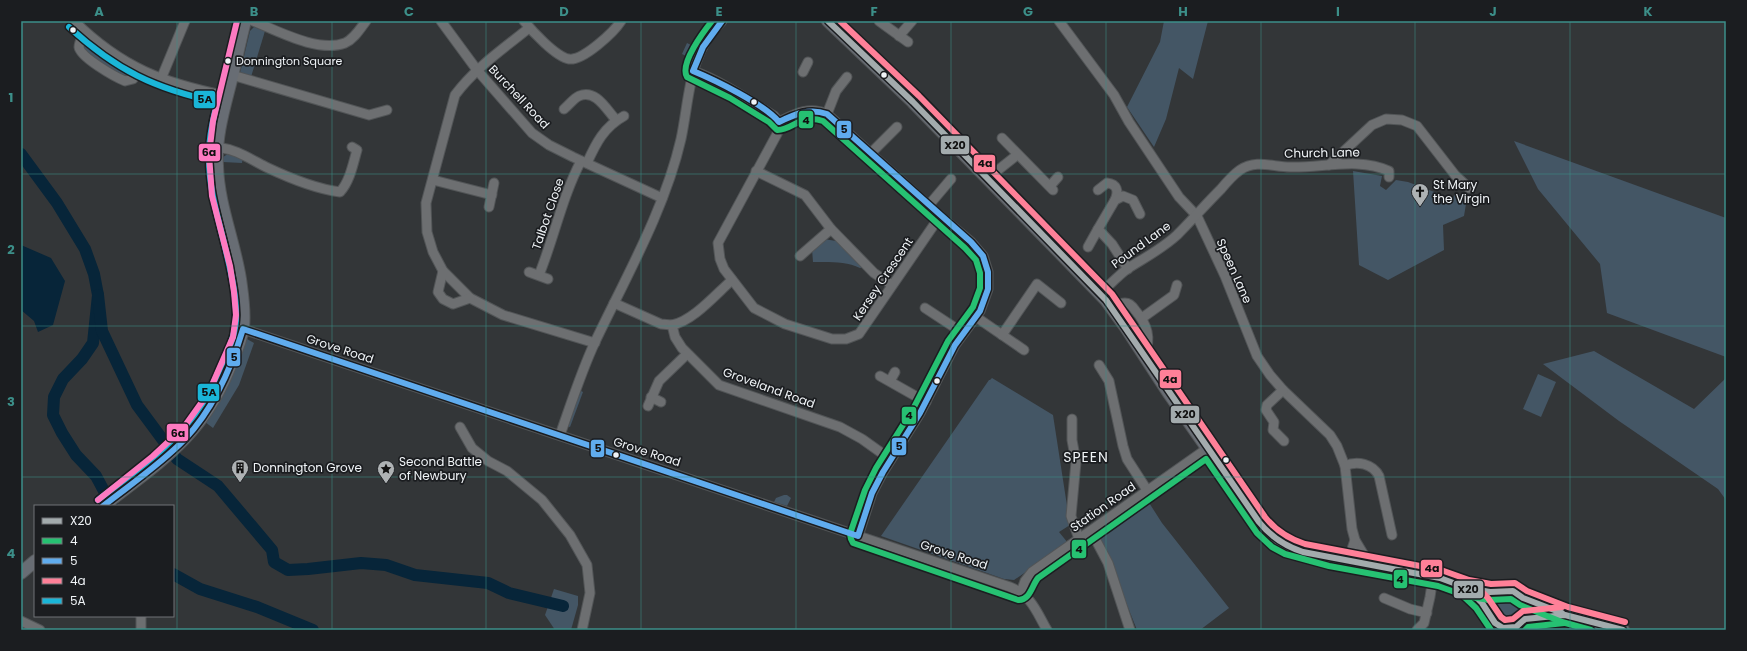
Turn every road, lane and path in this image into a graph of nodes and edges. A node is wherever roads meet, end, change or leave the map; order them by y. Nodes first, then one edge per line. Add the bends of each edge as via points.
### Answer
1 (74, 21) edge
2 (185, 21) edge
3 (245, 21) edge
4 (253, 21) edge
5 (366, 21) edge
6 (441, 21) edge
7 (621, 21) edge
8 (722, 21) edge
9 (828, 21) edge
10 (879, 21) edge
11 (912, 21) edge
12 (1059, 21) edge
13 (526, 24) edge
14 (85, 32) junction
15 (899, 36) junction
16 (908, 42) dead end
17 (808, 62) dead end
18 (140, 70) junction
19 (477, 70) junction
20 (693, 71) junction
21 (803, 72) dead end
22 (232, 75) junction
23 (847, 77) dead end
24 (160, 79) junction
25 (227, 96) junction
26 (564, 109) dead end
27 (387, 110) dead end
28 (827, 114) junction
29 (779, 122) junction
30 (897, 127) dead end
31 (1002, 138) dead end
32 (217, 147) junction
33 (352, 147) dead end
34 (871, 153) junction
35 (1017, 155) junction
36 (584, 162) junction
37 (1329, 165) junction
38 (756, 171) junction
39 (1058, 177) dead end
40 (1389, 177) dead end
41 (988, 178) junction
42 (951, 179) dead end
43 (433, 180) junction
44 (494, 184) dead end
45 (1469, 188) dead end
46 (1098, 190) dead end
47 (492, 195) junction
48 (662, 198) junction
49 (1115, 200) junction
50 (929, 205) junction
51 (489, 207) dead end
52 (1140, 214) dead end
53 (940, 216) junction
54 (1196, 216) junction
55 (831, 229) junction
56 (1098, 229) junction
57 (1088, 247) dead end
58 (800, 256) dead end
59 (1128, 269) junction
60 (443, 271) junction
61 (529, 272) dead end
62 (539, 275) junction
63 (548, 279) dead end
64 (732, 280) junction
65 (892, 285) junction
66 (1177, 285) dead end
67 (1100, 294) junction
68 (470, 298) junction
69 (614, 303) junction
70 (1061, 303) dead end
71 (1110, 304) junction
72 (925, 308) dead end
73 (976, 317) junction
74 (1142, 318) junction
75 (672, 325) junction
76 (243, 328) junction
77 (963, 333) junction
78 (1002, 335) junction
79 (595, 344) junction
80 (1024, 350) dead end
81 (687, 354) junction
82 (1144, 356) junction
83 (1099, 365) dead end
84 (895, 372) dead end
85 (880, 376) dead end
86 (890, 382) junction
87 (1283, 390) junction
88 (651, 397) junction
89 (661, 402) dead end
90 (926, 402) junction
91 (648, 406) dead end
92 (1072, 419) dead end
93 (460, 427) dead end
94 (560, 436) junction
95 (1284, 441) dead end
96 (1208, 448) junction
97 (890, 459) junction
98 (1345, 466) junction
99 (1147, 490) junction
100 (107, 503) edge
101 (1091, 531) junction
102 (1392, 535) dead end
103 (858, 536) junction
104 (1079, 539) junction
105 (1355, 540) junction
106 (1348, 561) junction
107 (34, 562) edge
108 (1370, 565) junction
109 (21, 573) edge
110 (1433, 577) junction
111 (1467, 588) junction
112 (1021, 592) junction
113 (1502, 592) junction
114 (1384, 598) dead end
115 (1523, 598) junction
116 (1426, 612) junction
117 (1565, 615) junction
118 (141, 617) edge
119 (21, 621) edge
120 (1494, 623) edge
121 (1519, 625) edge
122 (40, 630) edge
123 (141, 630) edge
124 (582, 630) edge
125 (1047, 630) edge
126 (1130, 630) edge
127 (1417, 630) edge
128 (1623, 630) edge

1 - 14 street
2 - 24 street
3 - 22 main road
4 - 5 street via 310,43 329,46 345,43 357,34
6 - 19 street, Burchell Road
7 - 13 street via 598,44 578,57 570,59 562,56
8 - 20 street via 703,47
9 - 41 main road
10 - 15 street
11 - 15 street
12 - 54 street, Speen Lane via 1114,95 1179,197
13 - 19 street
14 - 18 street via 109,52
14 - 18 street via 79,47 82,53 103,68 125,81 133,79
15 - 16 street
17 - 21 street
18 - 24 street
19 - 36 street, Burchell Road via 532,133 549,145
19 - 43 street via 455,95
20 - 29 street via 722,85 774,116
20 - 48 street via 679,145
22 - 25 main road
22 - 27 street via 369,115
23 - 28 street via 836,91
24 - 25 street
25 - 32 main road
26 - 36 street, Talbot Close via 578,96 591,94 620,118 607,127
28 - 29 street via 819,110 804,111
28 - 34 street
29 - 38 street, Kersey Crescent via 777,134
30 - 34 street
31 - 35 street
32 - 33 street via 239,152 266,167 341,196 357,150
32 - 76 main road via 218,177 239,277
34 - 50 street
35 - 39 street via 1051,188
35 - 41 street
36 - 48 street, Burchell Road
36 - 62 street, Talbot Close via 564,198
37 - 40 street, Church Lane via 1365,165 1382,168 1389,171
37 - 45 street via 1372,125 1386,119 1402,120 1417,126 1455,175
37 - 54 street, Church Lane via 1289,168 1258,164 1249,166 1230,179
38 - 55 street via 805,195
38 - 64 street, Kersey Crescent via 718,243 720,259
41 - 67 main road
42 - 50 street
43 - 47 street
43 - 60 street via 426,203 427,232 432,252
44 - 47 street
46 - 49 street via 1107,183 1112,184 1117,188
47 - 51 street
48 - 69 street
49 - 52 street via 1123,196 1133,200
49 - 56 street
50 - 53 street
53 - 65 street, Kersey Crescent
53 - 73 street via 977,247 986,263 988,288
54 - 59 street, Pound Lane via 1155,252
54 - 87 street, Speen Lane via 1225,276 1258,356
55 - 58 street
55 - 65 street via 874,273
56 - 57 street
56 - 59 street via 1112,244
59 - 67 street, Pound Lane
60 - 68 street
60 - 68 street via 438,292 443,299 453,304
61 - 62 street
62 - 63 street
64 - 65 street, Kersey Crescent via 754,308 785,324 832,340 846,339 859,334
64 - 75 street via 687,320
66 - 74 street via 1174,295
67 - 71 main road
68 - 79 street via 503,315
69 - 75 street via 661,324
69 - 79 street
70 - 78 street via 1037,284
71 - 74 street via 1125,303 1132,306
71 - 82 main road
72 - 77 street
73 - 77 street
73 - 78 street
74 - 82 street via 1148,335 1148,348
75 - 81 street, Groveland Road via 675,337
76 - 94 street, Grove Road
76 - 100 main road via 233,359 217,394 201,420 166,456
77 - 90 street via 947,357
78 - 80 street
79 - 94 street
81 - 88 street via 659,381
81 - 97 street, Groveland Road via 714,381 725,388 830,418
82 - 96 main road
83 - 99 street via 1112,378 1127,459
84 - 86 street
85 - 86 street
86 - 90 street
87 - 95 street via 1267,405 1266,410 1274,422 1273,430
87 - 98 street, Speen Lane via 1330,435
88 - 89 street
88 - 91 street
90 - 97 street
92 - 104 street via 1076,462 1071,516
93 - 124 street via 472,448 488,461 507,471 542,500 570,535 587,565 590,593
94 - 103 street, Grove Road
96 - 99 street, Station Road
96 - 106 main road via 1272,537 1294,549
97 - 103 street via 872,493
98 - 102 street via 1351,463 1377,468
98 - 105 street, Speen Lane
99 - 101 street, Station Road
101 - 104 street, Station Road
101 - 126 street via 1108,563
103 - 112 street, Grove Road via 1010,586
104 - 112 street, Station Road via 1032,572
105 - 106 street, Speen Lane
105 - 108 street, Speen Lane
106 - 108 main road
107 - 109 main road
108 - 110 main road
110 - 111 main road
110 - 116 street
111 - 113 main road
111 - 120 main road via 1482,604
112 - 125 street via 1033,604
113 - 115 main road via 1513,591
113 - 120 main road via 1491,602
114 - 116 street via 1410,609
115 - 117 main road
115 - 121 main road via 1527,607
116 - 127 street via 1424,623
117 - 121 main road
117 - 128 main road
118 - 123 street
119 - 122 street
120 - 121 main road via 1505,628

